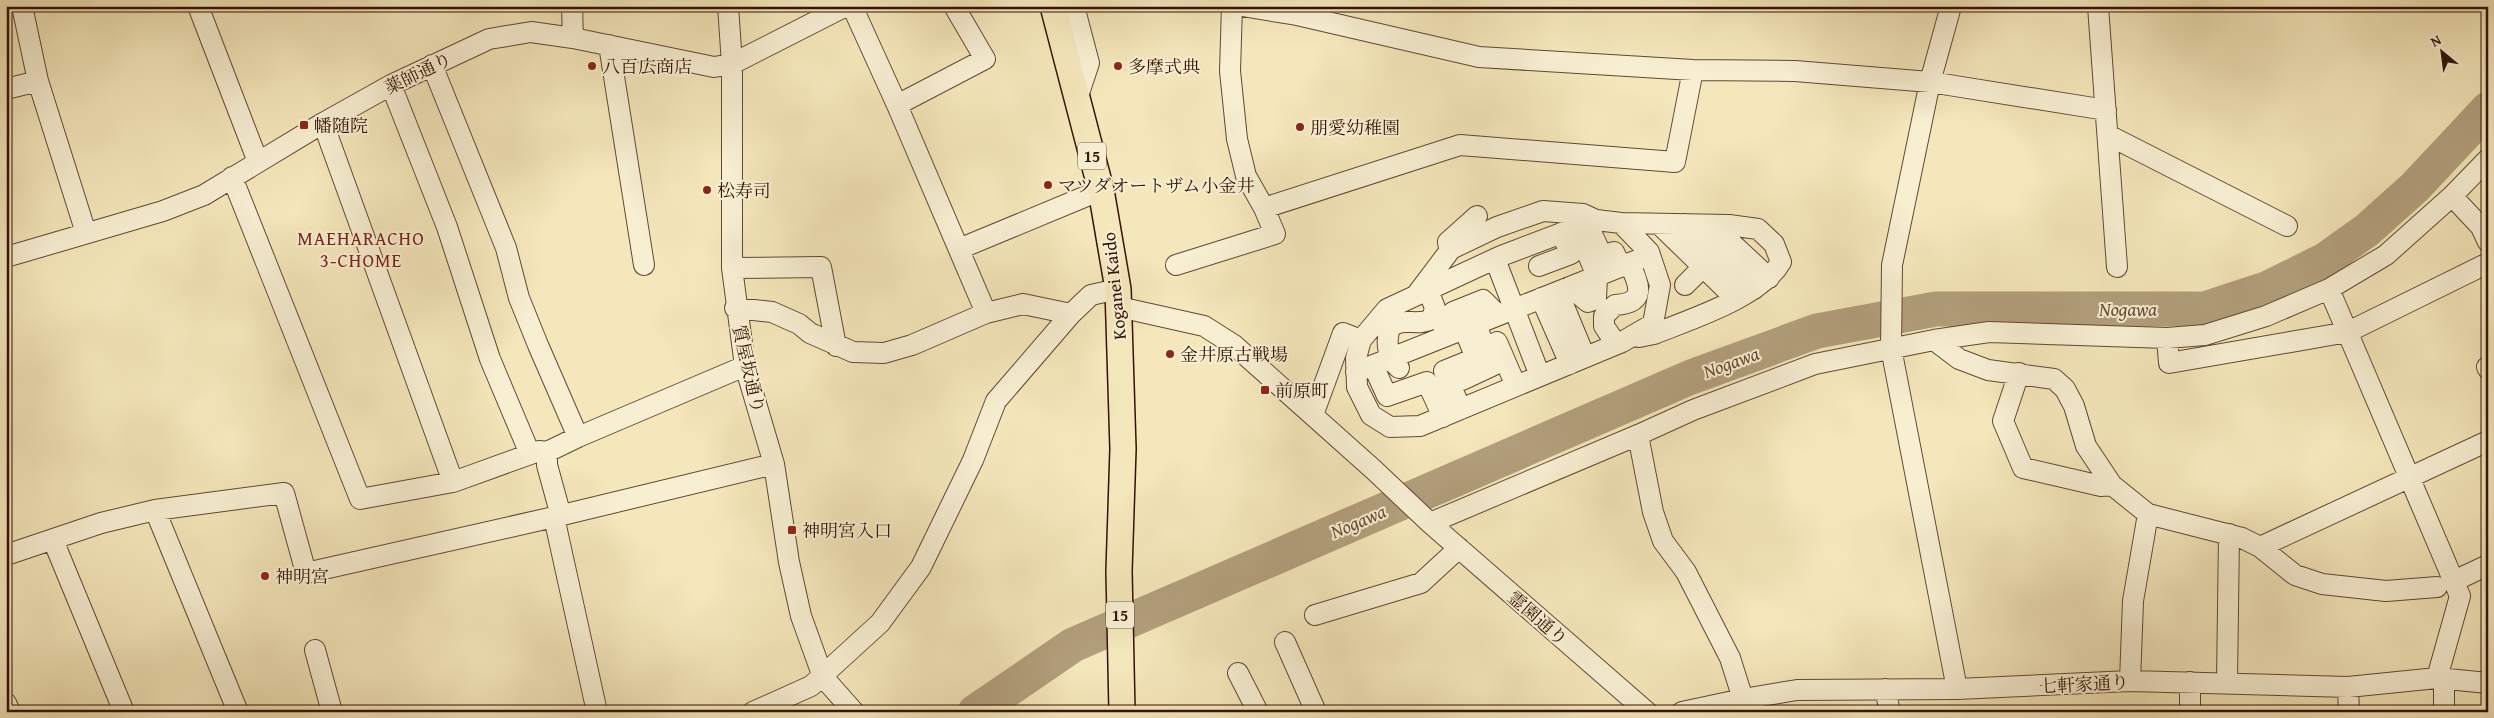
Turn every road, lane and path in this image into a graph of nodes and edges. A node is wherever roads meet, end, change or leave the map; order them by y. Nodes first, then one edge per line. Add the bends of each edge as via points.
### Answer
1 (22, 6) edge
2 (198, 6) edge
3 (572, 6) edge
4 (728, 6) edge
5 (846, 6) edge
6 (852, 6) edge
7 (954, 6) edge
8 (1053, 6) edge
9 (1074, 6) edge
10 (1232, 6) edge
11 (1242, 6) edge
12 (1951, 6) edge
13 (2098, 6) edge
14 (1297, 10) edge
15 (573, 38) junction
16 (609, 45) junction
17 (732, 64) junction
18 (432, 65) junction
19 (1693, 70) junction
20 (38, 81) junction
21 (1930, 82) junction
22 (391, 85) junction
23 (6, 89) edge
24 (1078, 96) junction
25 (897, 105) junction
26 (2106, 110) junction
27 (323, 122) junction
28 (2108, 135) junction
29 (2488, 159) edge
30 (258, 162) junction
31 (232, 177) junction
32 (1101, 190) junction
33 (2452, 196) junction
34 (1264, 208) junction
35 (1477, 216) dead end
36 (1621, 223) junction
37 (1659, 224) junction
38 (1685, 224) junction
39 (1712, 225) junction
40 (1580, 226) junction
41 (2287, 226) dead end
42 (86, 232) junction
43 (2488, 242) edge
44 (1529, 245) junction
45 (959, 249) junction
46 (1450, 249) junction
47 (1650, 255) junction
48 (6, 257) edge
49 (1494, 259) junction
50 (2488, 263) edge
51 (644, 265) dead end
52 (1176, 265) dead end
53 (1625, 265) junction
54 (1538, 266) junction
55 (1703, 267) junction
56 (2117, 267) dead end
57 (732, 268) junction
58 (1596, 276) junction
59 (1762, 284) junction
60 (1685, 285) dead end
61 (2329, 289) junction
62 (1422, 293) junction
63 (1555, 293) junction
64 (1118, 298) junction
65 (1736, 299) junction
66 (735, 308) junction
67 (986, 313) junction
68 (1071, 314) junction
69 (1591, 318) dead end
70 (1476, 324) junction
71 (1556, 332) junction
72 (2348, 332) junction
73 (2167, 338) junction
74 (1361, 340) junction
75 (1934, 340) junction
76 (1622, 341) junction
77 (836, 346) junction
78 (1890, 348) junction
79 (1577, 360) junction
80 (1373, 365) junction
81 (745, 366) junction
82 (2019, 373) junction
83 (1540, 376) junction
84 (1516, 386) junction
85 (1459, 410) junction
86 (1313, 415) junction
87 (1638, 435) junction
88 (578, 437) junction
89 (2488, 441) edge
90 (539, 453) junction
91 (774, 464) junction
92 (2410, 477) junction
93 (453, 482) junction
94 (2112, 485) junction
95 (155, 510) junction
96 (2148, 514) junction
97 (558, 517) junction
98 (1430, 523) junction
99 (2229, 534) junction
100 (53, 540) junction
101 (2260, 546) junction
102 (1459, 548) junction
103 (6, 555) edge
104 (2488, 565) edge
105 (2445, 584) junction
106 (1315, 615) dead end
107 (1285, 642) dead end
108 (315, 650) dead end
109 (1238, 673) dead end
110 (823, 677) junction
111 (2441, 678) junction
112 (2130, 681) junction
113 (2190, 682) junction
114 (2227, 683) junction
115 (2488, 683) edge
116 (2348, 687) junction
117 (1885, 689) junction
118 (1957, 689) junction
119 (1743, 699) junction
120 (6, 703) edge
121 (10, 712) edge
122 (124, 712) edge
123 (238, 712) edge
124 (332, 712) edge
125 (597, 712) edge
126 (753, 712) edge
127 (854, 712) edge
128 (1122, 712) edge
129 (1258, 712) edge
130 (1316, 712) edge
131 (1647, 712) edge
132 (1682, 712) edge
133 (1890, 712) edge
134 (2190, 712) edge
135 (2349, 712) edge
136 (2444, 712) edge

1 - 20 street
2 - 30 street
3 - 15 street
4 - 17 street, 質屋坂通り
5 - 17 street, 薬師通り
6 - 25 street
7 - 25 street via 985,59
8 - 24 main road, Koganei Kaido / 15
9 - 24 street via 1089,63
10 - 34 street via 1230,71 1237,139 1246,176
11 - 14 street
12 - 21 street
13 - 26 street
14 - 19 street via 1479,57
15 - 16 street, 薬師通り
15 - 18 street, 薬師通り via 531,32 490,39
16 - 17 street, 薬師通り via 714,67
16 - 51 street
17 - 57 street, 質屋坂通り
18 - 22 street, 薬師通り
18 - 88 street via 506,248 532,329
19 - 21 street via 1795,71
19 - 34 street via 1675,162 1460,145
20 - 23 street
20 - 42 street
21 - 26 street
21 - 78 street via 1892,271
22 - 27 street, 薬師通り
22 - 90 street via 447,227 490,359
24 - 32 main road, Koganei Kaido / 15
25 - 45 street
26 - 28 street
27 - 30 street, 薬師通り
27 - 93 street
28 - 41 street
28 - 56 street
29 - 33 street
30 - 31 street, 薬師通り
31 - 42 street, 薬師通り via 204,195 172,208
31 - 93 street via 360,499
32 - 45 street
32 - 64 main road, Koganei Kaido / 15
33 - 43 street via 2481,227
33 - 61 street via 2386,255
34 - 52 street via 1274,234
35 - 46 street via 1448,242
36 - 37 street
36 - 40 street
36 - 47 street
37 - 38 street
37 - 55 street
38 - 39 street
38 - 59 street
39 - 59 street
39 - 59 street via 1758,229 1774,244 1781,262
40 - 44 street
40 - 46 street via 1583,214 1543,211
40 - 53 street via 1602,256 1614,252
40 - 54 street via 1571,254
40 - 58 street
42 - 48 street, 薬師通り
44 - 49 street
44 - 54 street
45 - 67 street
46 - 62 street
47 - 53 street
47 - 76 street via 1660,285 1653,324
49 - 62 street
49 - 70 street
50 - 72 street
53 - 58 street
53 - 76 street via 1640,288 1637,296 1627,304 1614,304 1604,316 1604,326
54 - 63 street
55 - 60 street
55 - 65 street
57 - 66 street, 質屋坂通り
57 - 77 street via 821,267
58 - 63 street
59 - 65 street
61 - 72 street
61 - 73 street via 2266,316 2205,335
62 - 74 street via 1387,308
62 - 80 street via 1435,308 1432,319 1418,323 1402,321 1390,328 1388,345
63 - 70 street
63 - 71 street
64 - 68 street via 1091,295
64 - 86 street via 1204,326 1234,345
64 - 128 main road, Koganei Kaido / 15 via 1123,449 1119,571
65 - 76 street via 1654,334
66 - 77 street via 772,312
66 - 81 street, 質屋坂通り
67 - 68 street via 1023,304
67 - 77 street via 912,345 884,353 853,352
68 - 110 street via 996,401 973,460 921,567 880,623
69 - 71 street
70 - 80 street
70 - 83 street
70 - 84 street via 1499,346
70 - 85 street via 1494,365 1462,378
71 - 79 street
72 - 73 street via 2168,363
72 - 92 street
73 - 75 street via 1989,332
74 - 80 street via 1356,358
74 - 86 street via 1343,333
75 - 78 street
75 - 82 street via 1966,362 1988,370
76 - 79 street
78 - 87 street via 1787,373
78 - 118 street
79 - 83 street
80 - 85 street via 1387,396 1427,382
80 - 85 street via 1357,387 1371,415 1390,427 1420,426
81 - 88 street
81 - 91 street, 質屋坂通り
82 - 94 street via 2054,378 2065,389 2074,406 2086,446
82 - 94 street via 2003,421 2023,468 2101,486
83 - 84 street
84 - 85 street
86 - 98 street, 霊園通り
87 - 98 street
87 - 119 street via 1653,512 1663,541 1691,580 1730,658
88 - 90 street
89 - 92 street
90 - 93 street
90 - 97 street via 547,465
91 - 97 street
91 - 110 street, 質屋坂通り via 795,595
92 - 101 street
92 - 105 street
94 - 96 street
95 - 97 street via 284,493 306,573
95 - 100 street via 101,523
95 - 123 street
96 - 99 street
96 - 112 street via 2133,601
97 - 125 street
98 - 102 street, 霊園通り
99 - 101 street
99 - 114 street
100 - 103 street
100 - 122 street
101 - 105 street via 2295,575 2322,584 2386,591
102 - 106 street via 1421,583
102 - 131 street, 霊園通り
104 - 105 street
105 - 111 street via 2460,596
107 - 130 street
108 - 124 street
109 - 129 street
110 - 126 street via 811,686
110 - 127 street, 質屋坂通り
111 - 115 street, 七軒家通り
111 - 116 street, 七軒家通り
111 - 136 street
112 - 113 street, 七軒家通り
112 - 118 street, 七軒家通り
113 - 114 street, 七軒家通り
113 - 134 street
114 - 116 street, 七軒家通り
116 - 135 street
117 - 118 street, 七軒家通り
117 - 119 street, 七軒家通り via 1797,690
117 - 133 street
119 - 132 street, 七軒家通り
120 - 121 street

